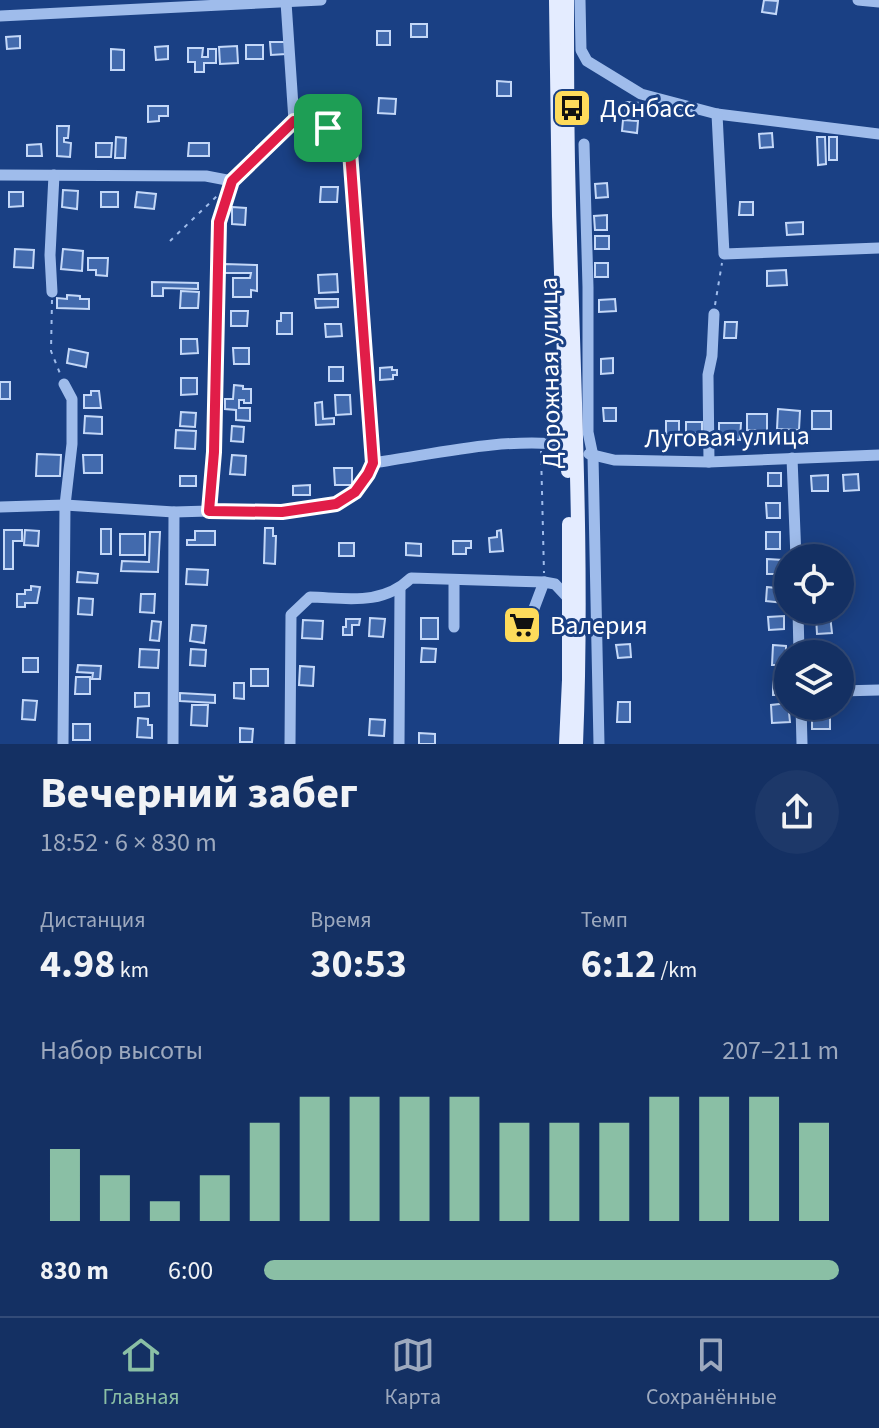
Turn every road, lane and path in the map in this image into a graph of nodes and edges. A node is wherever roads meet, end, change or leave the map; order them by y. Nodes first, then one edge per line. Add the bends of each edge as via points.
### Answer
1 (321, 0) edge
2 (556, 0) edge
3 (567, 0) edge
4 (580, 0) edge
5 (858, 0) edge
6 (286, 2) junction
7 (879, 2) edge
8 (0, 16) edge
9 (717, 114) junction
10 (294, 121) junction
11 (879, 134) edge
12 (584, 144) dead end
13 (0, 175) edge
14 (54, 175) junction
15 (232, 181) junction
16 (170, 241) dead end
17 (879, 248) edge
18 (724, 254) junction
19 (52, 292) joint
20 (714, 314) joint
21 (64, 384) joint
22 (540, 442) junction
23 (572, 447) junction
24 (879, 455) edge
25 (593, 456) junction
26 (792, 458) junction
27 (709, 462) junction
28 (373, 463) junction
29 (65, 505) junction
30 (0, 507) edge
31 (209, 511) junction
32 (174, 512) junction
33 (795, 544) edge
34 (569, 563) junction
35 (454, 580) junction
36 (544, 582) junction
37 (400, 589) junction
38 (569, 599) junction
39 (533, 611) dead end
40 (454, 627) dead end
41 (879, 690) edge
42 (854, 691) edge
43 (801, 720) edge
44 (63, 744) edge
45 (173, 744) edge
46 (290, 744) edge
47 (399, 744) edge
48 (566, 744) edge
49 (576, 744) edge
50 (599, 744) edge
51 (802, 744) edge

1 - 6 street
2 - 23 main road, Дорожная улица via 559,216
3 - 23 main road, Дорожная улица
4 - 9 street via 581,50 587,61 641,94
5 - 7 street
6 - 8 street
6 - 10 street
9 - 11 street
9 - 18 street
10 - 15 street
10 - 28 street via 349,138
12 - 25 street, Дорожная улица via 588,432
13 - 14 street
14 - 15 street via 206,176
14 - 19 street
15 - 16 path
15 - 31 street via 219,222
17 - 18 street
18 - 20 path
19 - 21 path via 51,351
20 - 27 street
21 - 29 street via 72,399
22 - 23 street, Луговая улица
22 - 28 street, Луговая улица
22 - 36 path
23 - 25 street, Луговая улица
23 - 34 main road, Дорожная улица
23 - 49 main road, Дорожная улица via 579,575
24 - 26 street, Луговая улица
25 - 27 street, Луговая улица
25 - 50 street, Дорожная улица
26 - 27 street, Луговая улица
26 - 33 street
28 - 31 path via 355,492 336,504 282,512
29 - 30 street
29 - 32 street
29 - 44 street
31 - 32 street
32 - 45 street
34 - 36 street
34 - 38 main road, Дорожная улица
35 - 36 street
35 - 37 street via 411,578
35 - 40 street
36 - 38 street via 555,584
36 - 39 street
37 - 46 street via 374,599 310,597 291,615
37 - 47 street
38 - 48 main road, Дорожная улица
41 - 42 street
43 - 51 street

